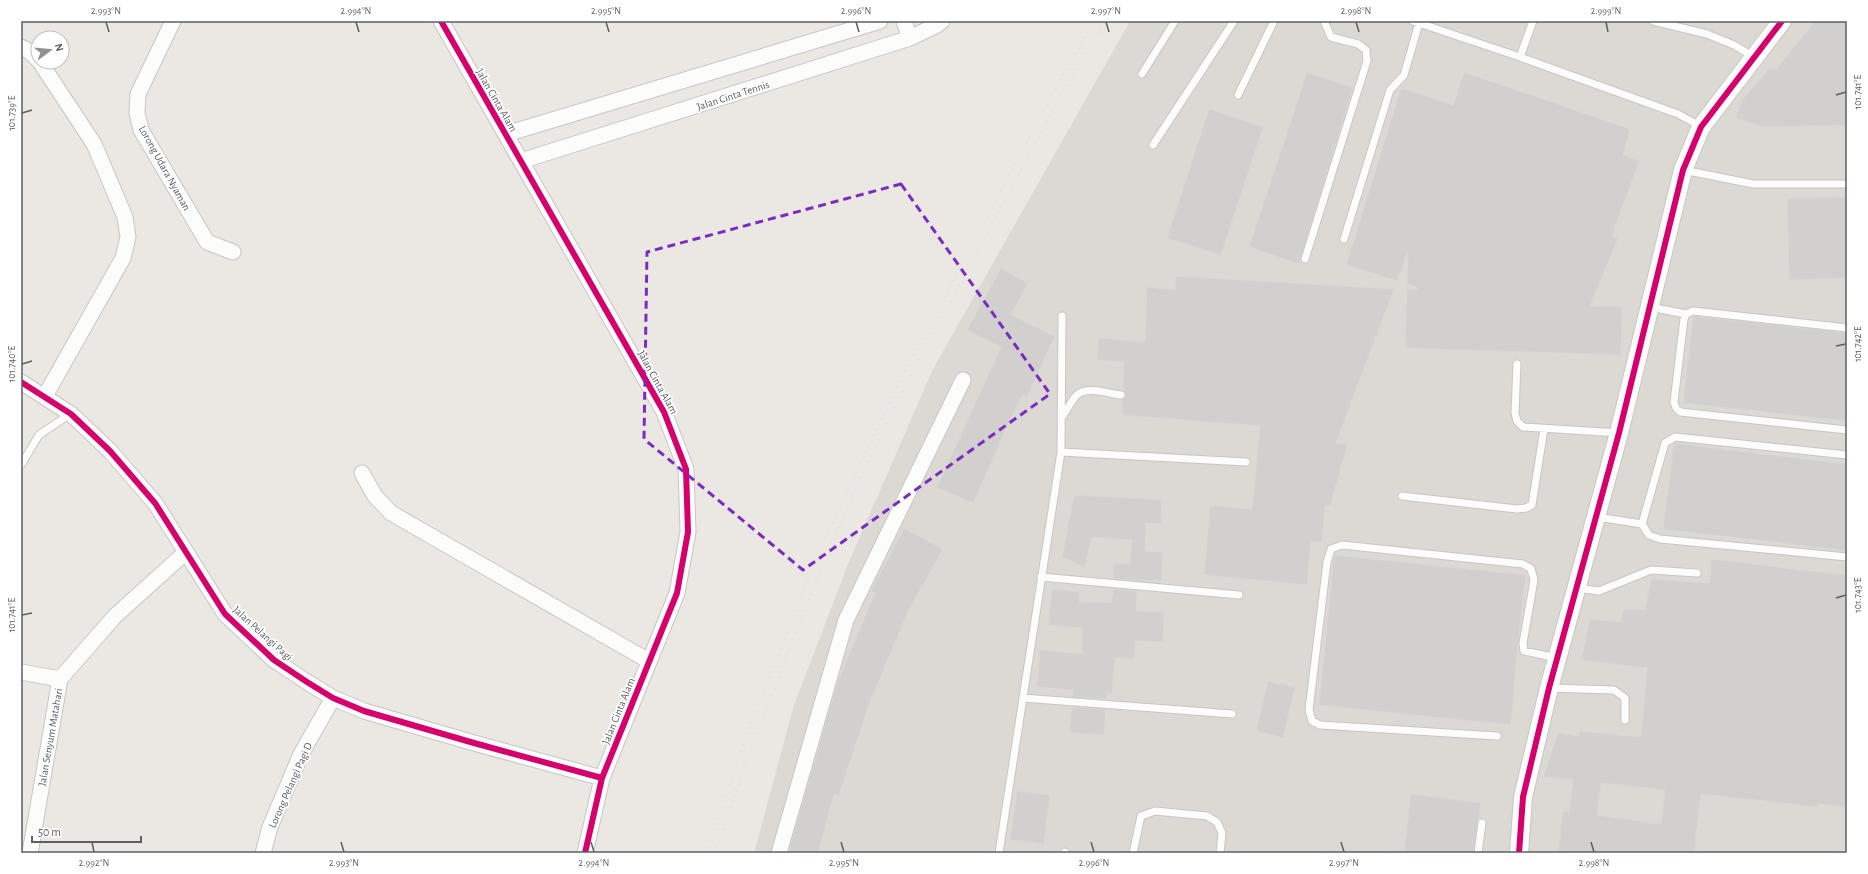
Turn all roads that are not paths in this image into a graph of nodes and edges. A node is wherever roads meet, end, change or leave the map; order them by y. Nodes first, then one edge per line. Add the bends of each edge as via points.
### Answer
1 (173, 21) edge
2 (441, 21) edge
3 (880, 21) edge
4 (904, 21) edge
5 (942, 21) edge
6 (1175, 21) edge
7 (1234, 21) edge
8 (1274, 21) edge
9 (1324, 21) edge
10 (1533, 21) edge
11 (1653, 21) edge
12 (1782, 21) edge
13 (1416, 22) edge
14 (910, 38) junction
15 (21, 47) edge
16 (30, 52) edge
17 (1520, 57) junction
18 (1755, 57) junction
19 (45, 70) edge
20 (1142, 74) dead end
21 (1238, 95) dead end
22 (1701, 127) junction
23 (506, 134) junction
24 (1153, 145) dead end
25 (521, 162) junction
26 (1683, 170) junction
27 (1843, 184) dead end
28 (1344, 239) dead end
29 (233, 252) dead end
30 (1305, 260) dead end
31 (1650, 307) junction
32 (1686, 314) junction
33 (1062, 316) dead end
34 (1847, 328) edge
35 (1517, 364) dead end
36 (963, 380) dead end
37 (21, 382) edge
38 (1121, 395) dead end
39 (45, 396) junction
40 (71, 414) junction
41 (1062, 417) junction
42 (1544, 429) junction
43 (1847, 430) edge
44 (1619, 433) junction
45 (1061, 452) junction
46 (1847, 455) edge
47 (1246, 462) dead end
48 (21, 465) edge
49 (362, 473) dead end
50 (1402, 496) dead end
51 (1597, 517) junction
52 (1642, 524) junction
53 (186, 552) junction
54 (1847, 557) edge
55 (1697, 573) dead end
56 (1041, 576) junction
57 (1577, 588) junction
58 (1239, 595) dead end
59 (1558, 658) junction
60 (649, 661) junction
61 (21, 672) edge
62 (60, 679) junction
63 (1549, 688) junction
64 (333, 698) junction
65 (1023, 698) junction
66 (1232, 714) dead end
67 (1625, 720) dead end
68 (1497, 736) dead end
69 (602, 778) junction
70 (1482, 823) dead end
71 (30, 853) edge
72 (263, 853) edge
73 (585, 853) edge
74 (779, 853) edge
75 (999, 853) edge
76 (1134, 853) edge
77 (1220, 853) edge
78 (1478, 853) edge
79 (1519, 853) edge

1 - 29 street, Lorong Udara Nyaman via 138,94 137,113 141,130 207,242
2 - 23 street, Jalan Cinta Alam
3 - 23 street
4 - 14 street
5 - 14 street, Jalan Cinta Tennis
6 - 20 lane
7 - 24 lane
8 - 21 lane
9 - 30 lane via 1331,36 1358,44 1366,50 1366,61
10 - 17 lane
11 - 18 lane via 1707,34
12 - 18 street
13 - 17 lane
13 - 28 lane via 1404,75 1390,90
14 - 25 street, Jalan Cinta Tennis
15 - 16 street
17 - 22 lane via 1678,114
18 - 22 street
19 - 39 street via 94,144 125,217 128,237 123,258
22 - 26 street
23 - 25 street, Jalan Cinta Alam
25 - 60 street, Jalan Cinta Alam via 664,412 686,469 688,532 677,593
26 - 27 lane via 1753,184
26 - 31 street
31 - 32 lane
31 - 44 street
32 - 34 lane via 1693,311
32 - 43 lane via 1674,402 1680,412
33 - 41 lane
35 - 42 lane via 1517,421 1523,427
36 - 74 street via 846,620
37 - 39 street, Jalan Pelangi Pagi
38 - 41 lane via 1087,390 1081,392
39 - 40 street, Jalan Pelangi Pagi
40 - 48 lane via 39,435
40 - 53 street, Jalan Pelangi Pagi via 110,451 155,504
41 - 45 lane
42 - 44 lane
42 - 50 lane via 1532,504 1526,508
44 - 51 street
45 - 47 lane
45 - 56 lane
46 - 52 lane via 1675,437 1665,443
49 - 60 street via 375,496 390,513
51 - 52 lane
51 - 57 street
52 - 54 lane via 1649,535 1660,538
53 - 62 street, Jalan Senyum Matahari via 114,616
53 - 64 street, Jalan Pelangi Pagi via 225,614 274,660
55 - 57 lane via 1651,570 1599,591
56 - 58 lane
56 - 65 lane
57 - 59 street
59 - 63 street
59 - 68 lane via 1524,651 1534,580 1531,569 1523,564 1342,545 1331,549 1327,562 1309,710 1312,721 1320,725
60 - 69 street, Jalan Cinta Alam
61 - 62 street
62 - 71 street, Jalan Senyum Matahari
63 - 67 lane via 1614,690 1625,698
63 - 79 street via 1523,797
64 - 69 street, Jalan Pelangi Pagi via 371,713
64 - 72 street, Lorong Pelangi Pagi D via 301,754 270,827
65 - 66 lane
65 - 75 lane
69 - 73 street, Jalan Cinta Alam
70 - 78 lane
76 - 77 lane via 1141,816 1154,811 1207,816 1217,822 1222,833

